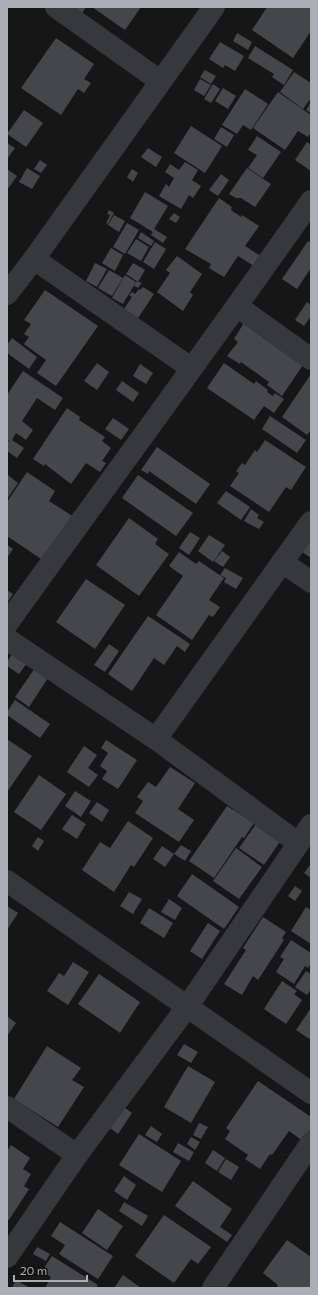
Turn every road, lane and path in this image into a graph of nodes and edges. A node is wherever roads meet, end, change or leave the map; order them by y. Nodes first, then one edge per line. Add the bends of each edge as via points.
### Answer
1 (56, 7) edge
2 (214, 7) edge
3 (160, 81) junction
4 (311, 201) edge
5 (34, 259) junction
6 (7, 294) edge
7 (237, 306) junction
8 (311, 359) edge
9 (191, 368) junction
10 (311, 522) edge
11 (282, 562) junction
12 (311, 582) edge
13 (7, 624) edge
14 (7, 639) edge
15 (156, 739) junction
16 (311, 825) edge
17 (298, 843) junction
18 (7, 881) edge
19 (187, 1007) junction
20 (311, 1093) edge
21 (7, 1107) edge
22 (311, 1143) edge
23 (77, 1155) junction
24 (7, 1258) edge
25 (213, 1288) edge

1 - 3 street
2 - 3 street
3 - 5 street
4 - 7 street
5 - 6 street
5 - 9 street
7 - 8 street
7 - 9 street
9 - 13 street
10 - 11 street
11 - 12 street
11 - 15 street
14 - 15 street
15 - 17 street
16 - 17 street
17 - 19 street
18 - 19 street
19 - 20 street
19 - 23 street
21 - 23 street
22 - 25 street
23 - 24 street

